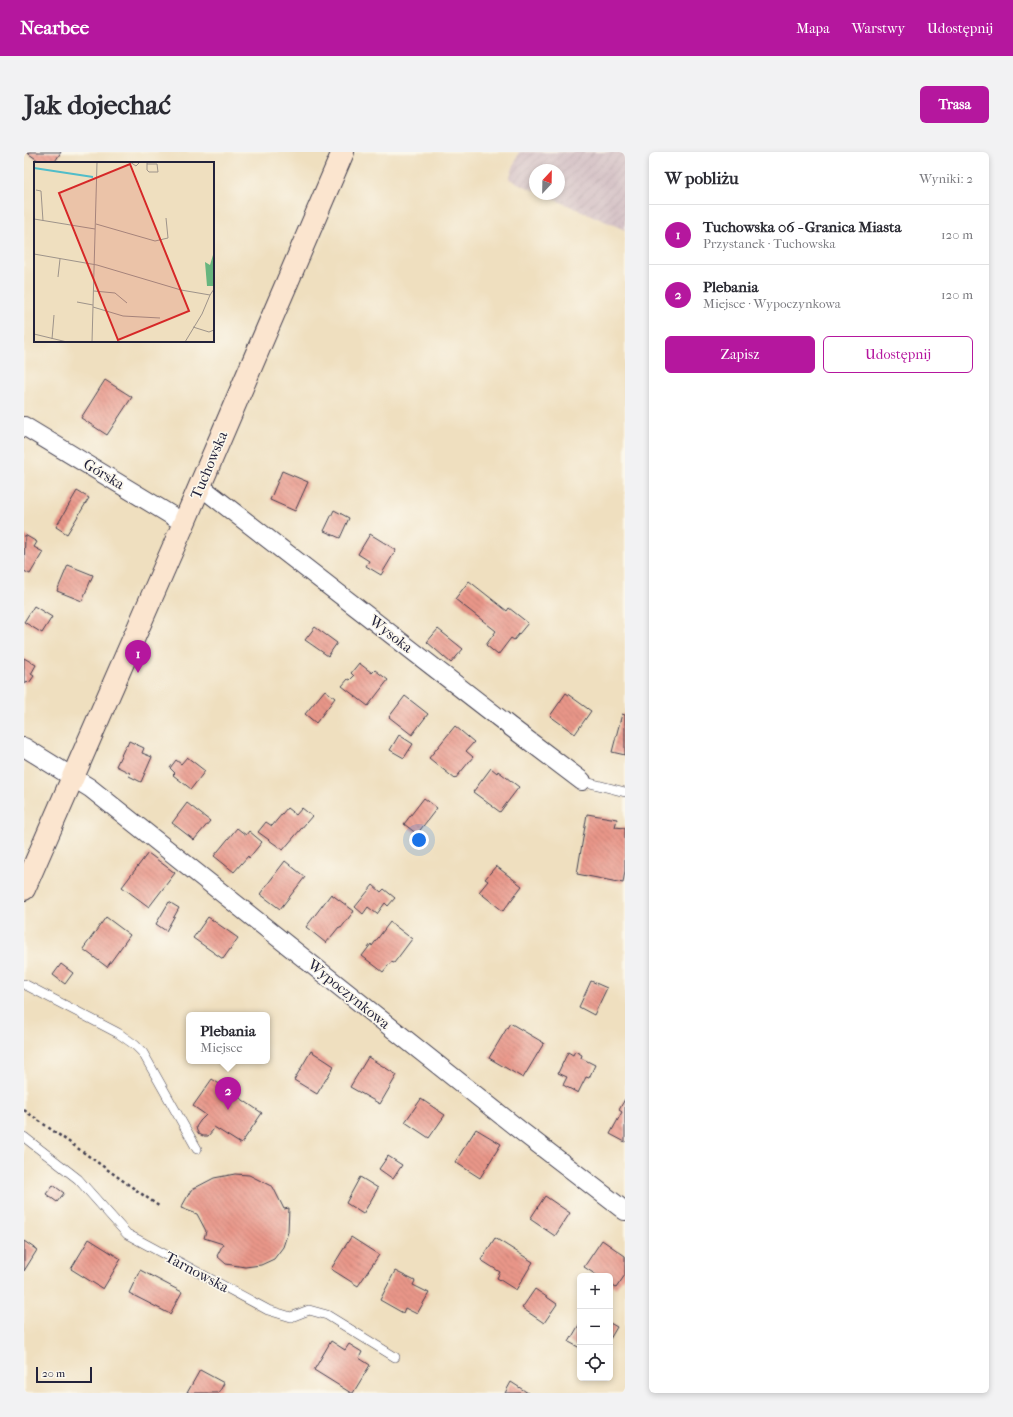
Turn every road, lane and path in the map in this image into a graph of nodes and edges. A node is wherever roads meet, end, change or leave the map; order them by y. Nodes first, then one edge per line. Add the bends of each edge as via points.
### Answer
1 (343, 152) edge
2 (24, 426) edge
3 (200, 486) junction
4 (184, 523) junction
5 (24, 747) edge
6 (73, 777) junction
7 (582, 780) joint
8 (625, 792) edge
9 (24, 889) edge
10 (24, 984) edge
11 (24, 1110) edge
12 (24, 1137) edge
13 (196, 1149) dead end
14 (160, 1207) dead end
15 (625, 1211) edge
16 (395, 1357) dead end

1 - 3 main road, Tuchowska
2 - 4 street, Górska
3 - 4 main road, Tuchowska
3 - 7 street, Wysoka
4 - 6 main road, Tuchowska
5 - 6 street, Wypoczynkowa
6 - 9 main road
6 - 15 street, Wypoczynkowa
7 - 8 lane
10 - 13 lane via 118,1033 135,1045 143,1053
11 - 14 path
12 - 16 lane, Tarnowska via 78,1179 126,1234 268,1310 291,1317 309,1310 327,1315

